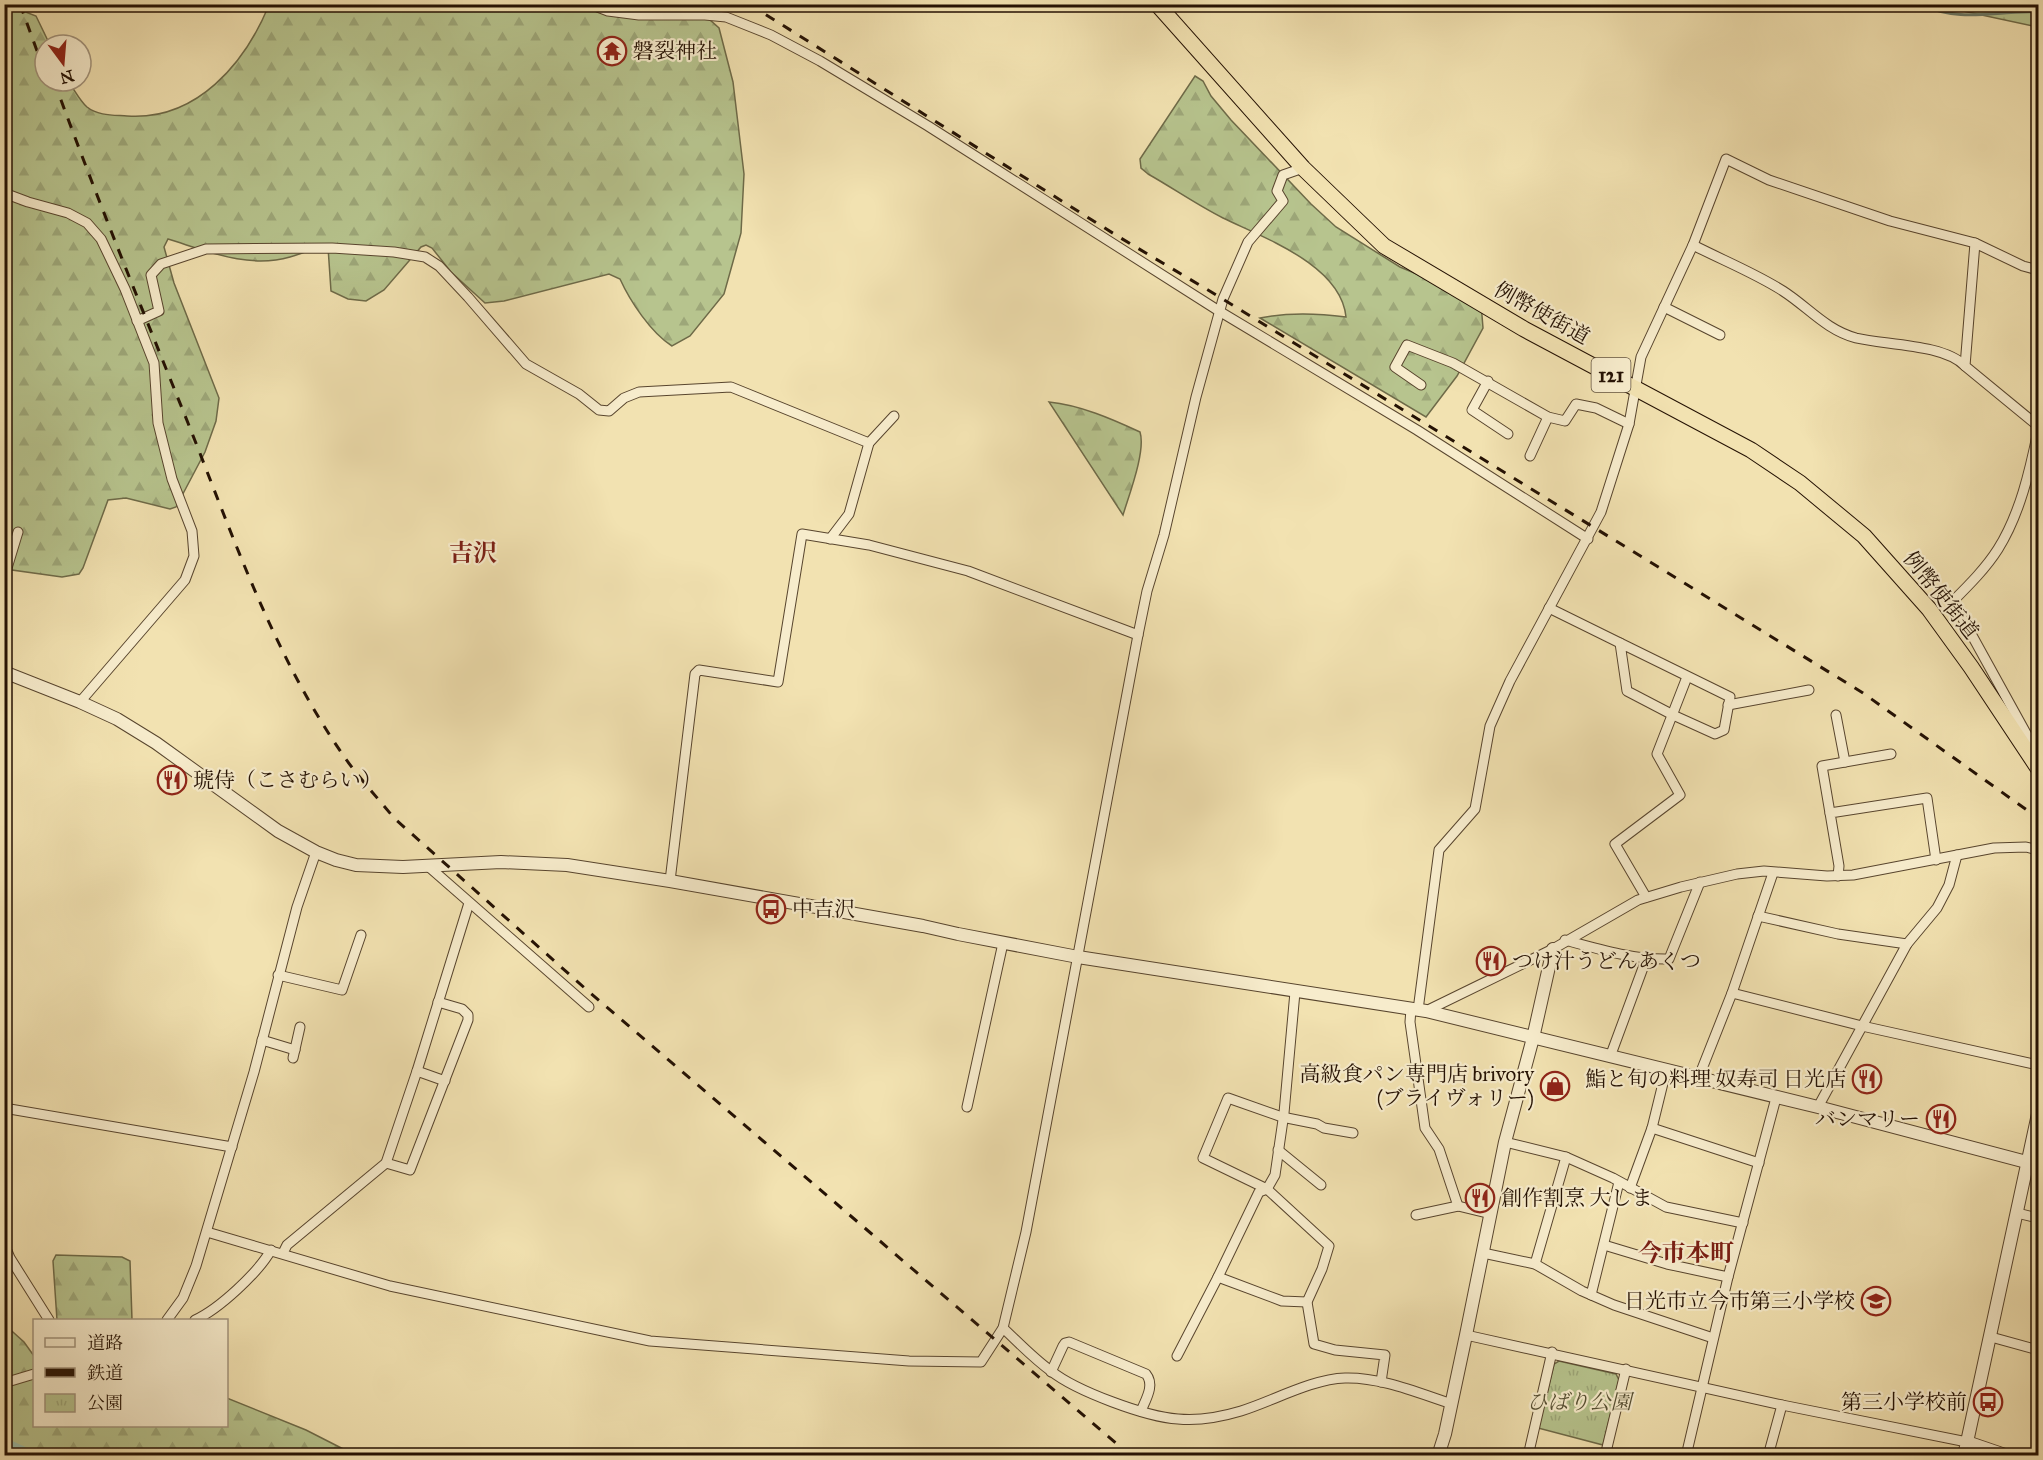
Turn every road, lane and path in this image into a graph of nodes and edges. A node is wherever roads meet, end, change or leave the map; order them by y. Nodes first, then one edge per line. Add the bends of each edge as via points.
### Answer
1 (590, 4) edge
2 (1157, 4) edge
3 (1303, 168) junction
4 (4, 193) edge
5 (1976, 243) junction
6 (1693, 245) junction
7 (2038, 270) edge
8 (1664, 307) junction
9 (1219, 311) junction
10 (137, 321) junction
11 (1720, 335) dead end
12 (1965, 366) junction
13 (1488, 381) junction
14 (1421, 385) dead end
15 (1635, 388) junction
16 (894, 416) dead end
17 (1548, 417) junction
18 (1629, 424) junction
19 (2038, 426) edge
20 (2038, 431) edge
21 (1508, 434) dead end
22 (869, 443) junction
23 (1530, 456) dead end
24 (18, 532) dead end
25 (1588, 538) junction
26 (830, 539) junction
27 (4, 578) edge
28 (1549, 608) junction
29 (1138, 635) junction
30 (1620, 643) junction
31 (4, 672) edge
32 (1687, 677) junction
33 (1809, 690) dead end
34 (80, 702) junction
35 (1728, 705) junction
36 (1673, 715) junction
37 (1836, 715) dead end
38 (1891, 754) dead end
39 (2038, 755) edge
40 (1845, 762) junction
41 (2038, 768) edge
42 (1830, 813) junction
43 (2038, 850) edge
44 (316, 852) junction
45 (1957, 855) junction
46 (1936, 860) junction
47 (428, 866) junction
48 (1773, 873) junction
49 (1838, 876) junction
50 (670, 881) junction
51 (1700, 882) junction
52 (1646, 897) junction
53 (469, 903) junction
54 (1758, 916) junction
55 (361, 935) dead end
56 (1565, 940) junction
57 (1003, 944) junction
58 (1907, 944) junction
59 (1553, 948) junction
60 (1078, 957) junction
61 (1647, 957) junction
62 (278, 975) junction
63 (1295, 992) junction
64 (1732, 993) junction
65 (438, 1002) junction
66 (589, 1007) dead end
67 (1418, 1010) junction
68 (1862, 1026) junction
69 (300, 1027) dead end
70 (1533, 1038) junction
71 (262, 1040) junction
72 (1610, 1057) junction
73 (2038, 1065) edge
74 (417, 1071) junction
75 (1666, 1071) junction
76 (1698, 1079) junction
77 (445, 1081) junction
78 (1776, 1098) junction
79 (967, 1107) dead end
80 (1818, 1107) junction
81 (4, 1108) edge
82 (2038, 1114) edge
83 (1282, 1117) junction
84 (1652, 1128) junction
85 (1353, 1133) dead end
86 (1505, 1142) junction
87 (232, 1148) junction
88 (1278, 1150) junction
89 (1566, 1157) junction
90 (386, 1163) junction
91 (1759, 1163) junction
92 (2033, 1163) edge
93 (1619, 1182) junction
94 (1321, 1185) dead end
95 (1629, 1188) junction
96 (1267, 1189) junction
97 (1458, 1206) junction
98 (2017, 1213) junction
99 (1491, 1214) junction
100 (1416, 1215) dead end
101 (2038, 1218) edge
102 (1743, 1223) junction
103 (207, 1232) junction
104 (4, 1244) edge
105 (1604, 1245) junction
106 (271, 1250) junction
107 (283, 1253) junction
108 (1483, 1254) junction
109 (1535, 1264) junction
110 (1218, 1277) junction
111 (1728, 1277) junction
112 (1590, 1295) junction
113 (1306, 1302) junction
114 (48, 1319) edge
115 (168, 1319) edge
116 (197, 1319) edge
117 (1004, 1328) junction
118 (1466, 1335) junction
119 (1991, 1337) junction
120 (1713, 1338) junction
121 (2038, 1350) edge
122 (1552, 1352) junction
123 (1177, 1356) dead end
124 (1626, 1370) junction
125 (1051, 1372) junction
126 (33, 1374) edge
127 (1381, 1382) junction
128 (4, 1383) edge
129 (1701, 1387) junction
130 (1452, 1404) junction
131 (1782, 1405) junction
132 (1141, 1411) junction
133 (1967, 1442) junction
134 (1438, 1455) edge
135 (1528, 1455) edge
136 (1605, 1455) edge
137 (1686, 1455) edge
138 (1768, 1455) edge
139 (1964, 1455) edge
140 (2008, 1455) edge

1 - 9 street via 639,15 726,17 771,35 937,132
2 - 3 highway, 例幣使街道 / 121
3 - 9 street via 1283,175 1277,191 1283,201 1248,242
3 - 15 highway, 例幣使街道 / 121 via 1384,246
4 - 10 street via 87,223 101,239
5 - 6 street via 1890,221 1769,180 1726,159
5 - 7 street
5 - 12 street
6 - 8 street
6 - 12 street via 1783,291 1834,329 1856,338 1959,359
8 - 11 street
8 - 15 street via 1641,357
9 - 25 street
9 - 29 street
10 - 22 street via 159,311 151,275 161,264 206,249 332,248 425,257 439,266 526,364 599,410 609,411 639,392 730,387
10 - 34 street via 154,363 158,423 172,479 192,531 194,556 185,580
12 - 19 street
13 - 14 street via 1407,345 1395,368
13 - 17 street
13 - 21 street via 1472,410
15 - 18 street
15 - 41 highway, 例幣使街道 / 121 via 1751,450 1800,483 1864,536 1929,609
16 - 22 street
17 - 18 street via 1565,421 1576,404 1596,408
17 - 23 street
18 - 25 street via 1601,512
20 - 39 street via 2016,512 1998,548 1953,601
22 - 26 street via 849,514
24 - 27 street
25 - 28 street
26 - 29 street via 968,571
26 - 50 street via 802,534 778,682 699,670 695,674
28 - 30 street
28 - 67 street via 1490,726 1475,809 1439,850
29 - 60 street
30 - 32 street
30 - 36 street via 1627,691
31 - 34 street
32 - 35 street via 1730,697
32 - 36 street
33 - 35 street
34 - 44 street via 156,743 278,831
35 - 36 street via 1724,730 1715,734
36 - 52 street via 1657,754 1680,795 1615,844
37 - 40 street
38 - 40 street
40 - 42 street via 1822,765
42 - 46 street via 1927,798
42 - 49 street
43 - 45 street via 2012,846
44 - 47 street via 356,865
44 - 62 street
45 - 46 street
45 - 58 street via 1949,885 1937,908
46 - 49 street
47 - 50 street via 541,863
47 - 53 street
48 - 49 street
48 - 51 street via 1737,874
48 - 54 street
50 - 57 street
51 - 52 street
51 - 61 street via 1669,958
52 - 56 street
53 - 65 street
53 - 66 street
54 - 58 street
54 - 64 street
55 - 62 street via 342,990
56 - 59 street
56 - 61 street
57 - 60 street
57 - 79 street
58 - 68 street
59 - 67 street
59 - 70 street
60 - 63 street
60 - 117 street
61 - 72 street
62 - 71 street
63 - 67 street
63 - 83 street
64 - 68 street
64 - 76 street
65 - 74 street
65 - 77 street via 462,1009 468,1015
67 - 70 street
67 - 97 street via 1410,1022 1425,1128 1439,1149
68 - 73 street
68 - 80 street
69 - 71 street via 294,1054
70 - 72 street
70 - 86 street
71 - 87 street
72 - 75 street
74 - 77 street
74 - 90 street
75 - 76 street
75 - 84 street
76 - 78 street
77 - 90 street via 410,1170
78 - 80 street
78 - 91 street
80 - 92 street
81 - 87 street
82 - 92 street
83 - 85 street
83 - 88 street
83 - 96 street via 1228,1098 1203,1158
84 - 91 street
84 - 95 street
86 - 89 street
86 - 99 street
87 - 103 street
88 - 94 street
88 - 96 street via 1275,1175
89 - 93 street
89 - 109 street
90 - 107 street via 287,1245
91 - 102 street
92 - 98 street
93 - 95 street
93 - 105 street
95 - 102 street via 1666,1207
96 - 110 street via 1259,1192
96 - 113 street via 1329,1246
97 - 99 street
97 - 100 street
98 - 101 street
98 - 119 street
99 - 108 street
102 - 111 street
103 - 106 street
103 - 115 street via 189,1285
104 - 114 street
105 - 111 street
105 - 112 street
106 - 107 street
106 - 116 street via 220,1305
107 - 117 street via 390,1286 676,1344 885,1360 981,1362
108 - 109 street
108 - 118 street
109 - 112 street
110 - 113 street via 1282,1301
110 - 123 street
111 - 120 street
112 - 120 street
113 - 127 street via 1314,1344 1385,1356
117 - 125 street
118 - 122 street
118 - 130 street
119 - 121 street
119 - 133 street
120 - 129 street
122 - 124 street
122 - 135 street
124 - 129 street
124 - 136 street
125 - 132 street via 1075,1386
125 - 132 street via 1062,1346 1070,1342 1146,1374 1151,1385
126 - 128 street
127 - 130 street
127 - 132 street via 1339,1379 1210,1418 1180,1420
129 - 131 street
129 - 137 street
130 - 134 street
131 - 133 street
131 - 138 street
133 - 139 street
133 - 140 street

